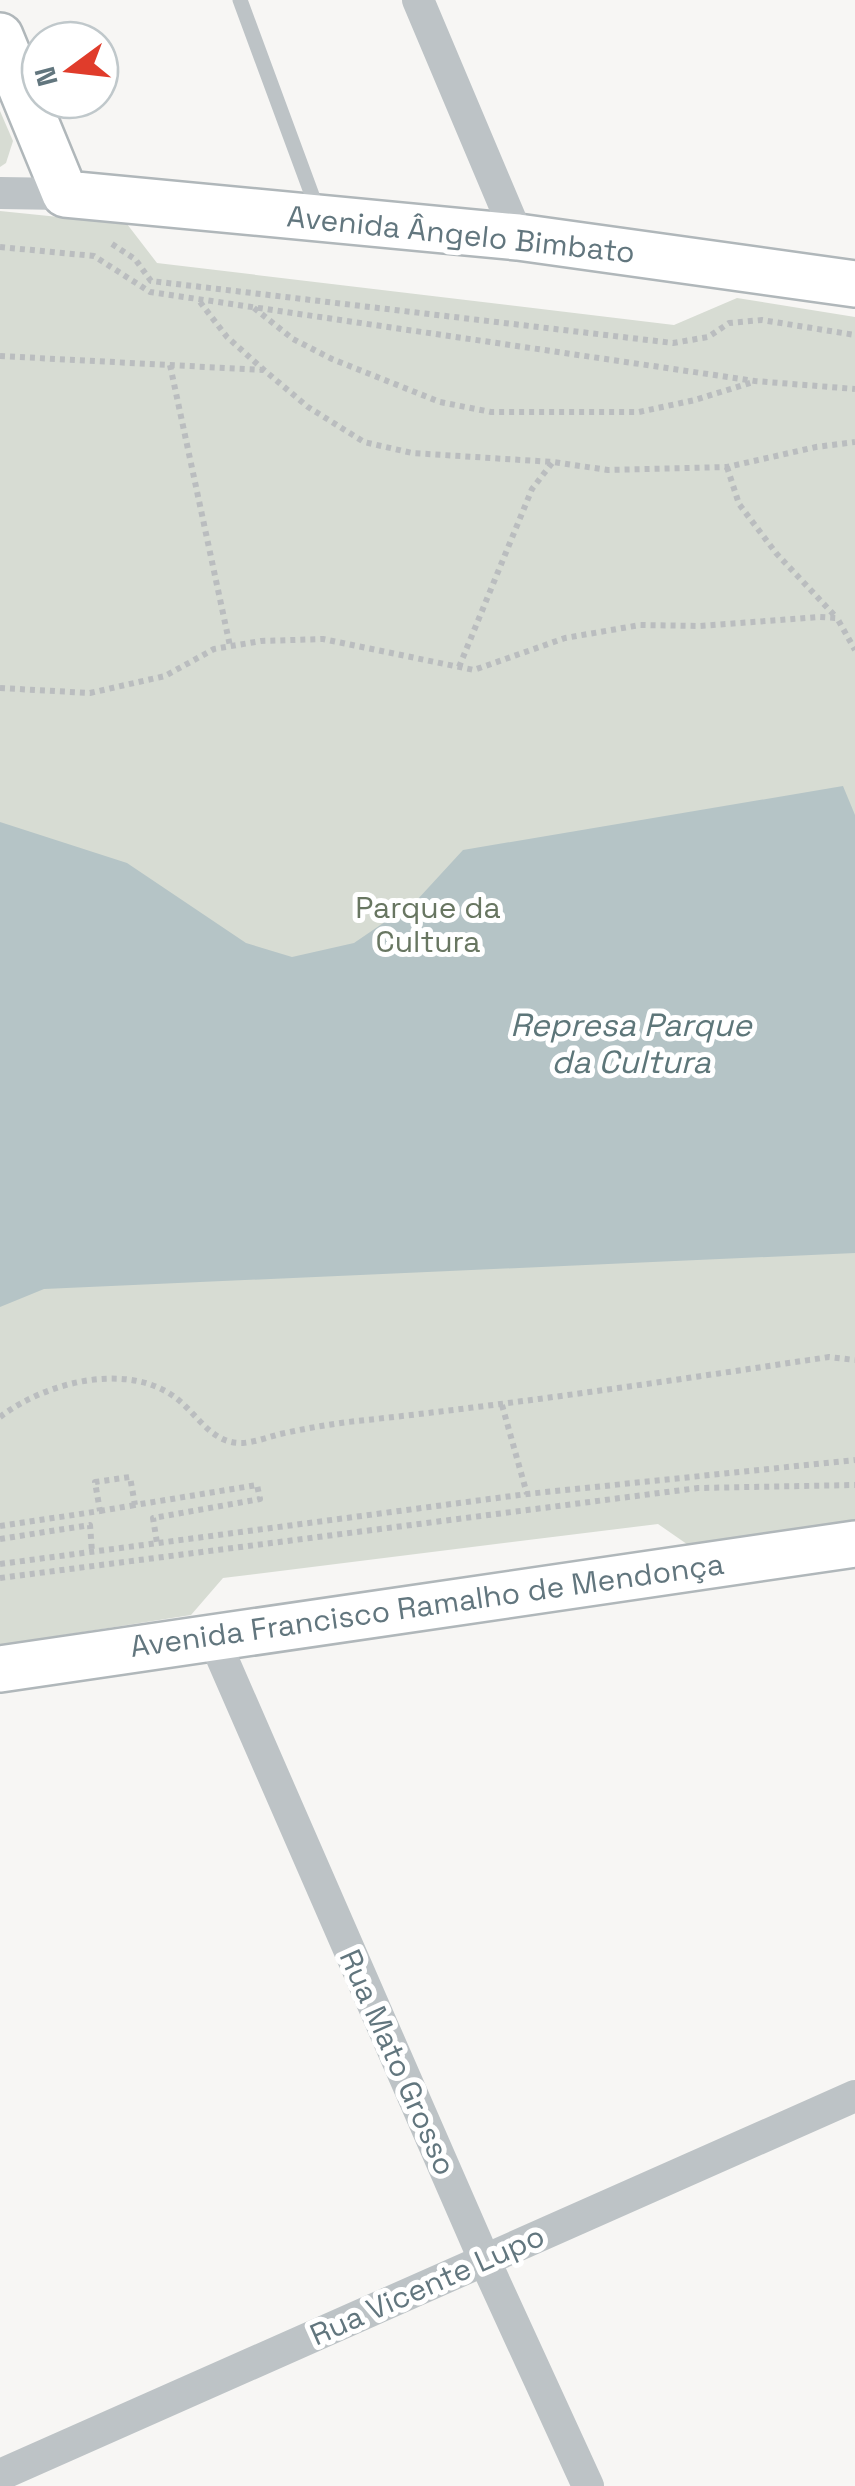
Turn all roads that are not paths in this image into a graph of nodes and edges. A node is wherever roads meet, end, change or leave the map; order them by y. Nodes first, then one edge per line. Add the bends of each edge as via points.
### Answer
1 (240, 0) edge
2 (418, 0) edge
3 (0, 36) edge
4 (0, 193) edge
5 (65, 194) junction
6 (320, 218) junction
7 (518, 237) junction
8 (855, 284) edge
9 (855, 1544) edge
10 (212, 1636) junction
11 (0, 1669) edge
12 (855, 2096) edge
13 (484, 2259) junction
14 (3, 2475) edge
15 (588, 2486) edge

1 - 6 lane
2 - 7 street
3 - 5 street
4 - 5 street, Avenida Ângelo Bimbato
5 - 6 street, Avenida Ângelo Bimbato
6 - 7 street, Avenida Ângelo Bimbato
7 - 8 street, Avenida Ângelo Bimbato
9 - 10 street, Avenida Francisco Ramalho de Mendonça
10 - 11 street, Avenida Francisco Ramalho de Mendonça
10 - 13 street, Rua Mato Grosso
12 - 13 street, Rua Vicente Lupo
13 - 14 street, Rua Vicente Lupo
13 - 15 street, Rua Mato Grosso

